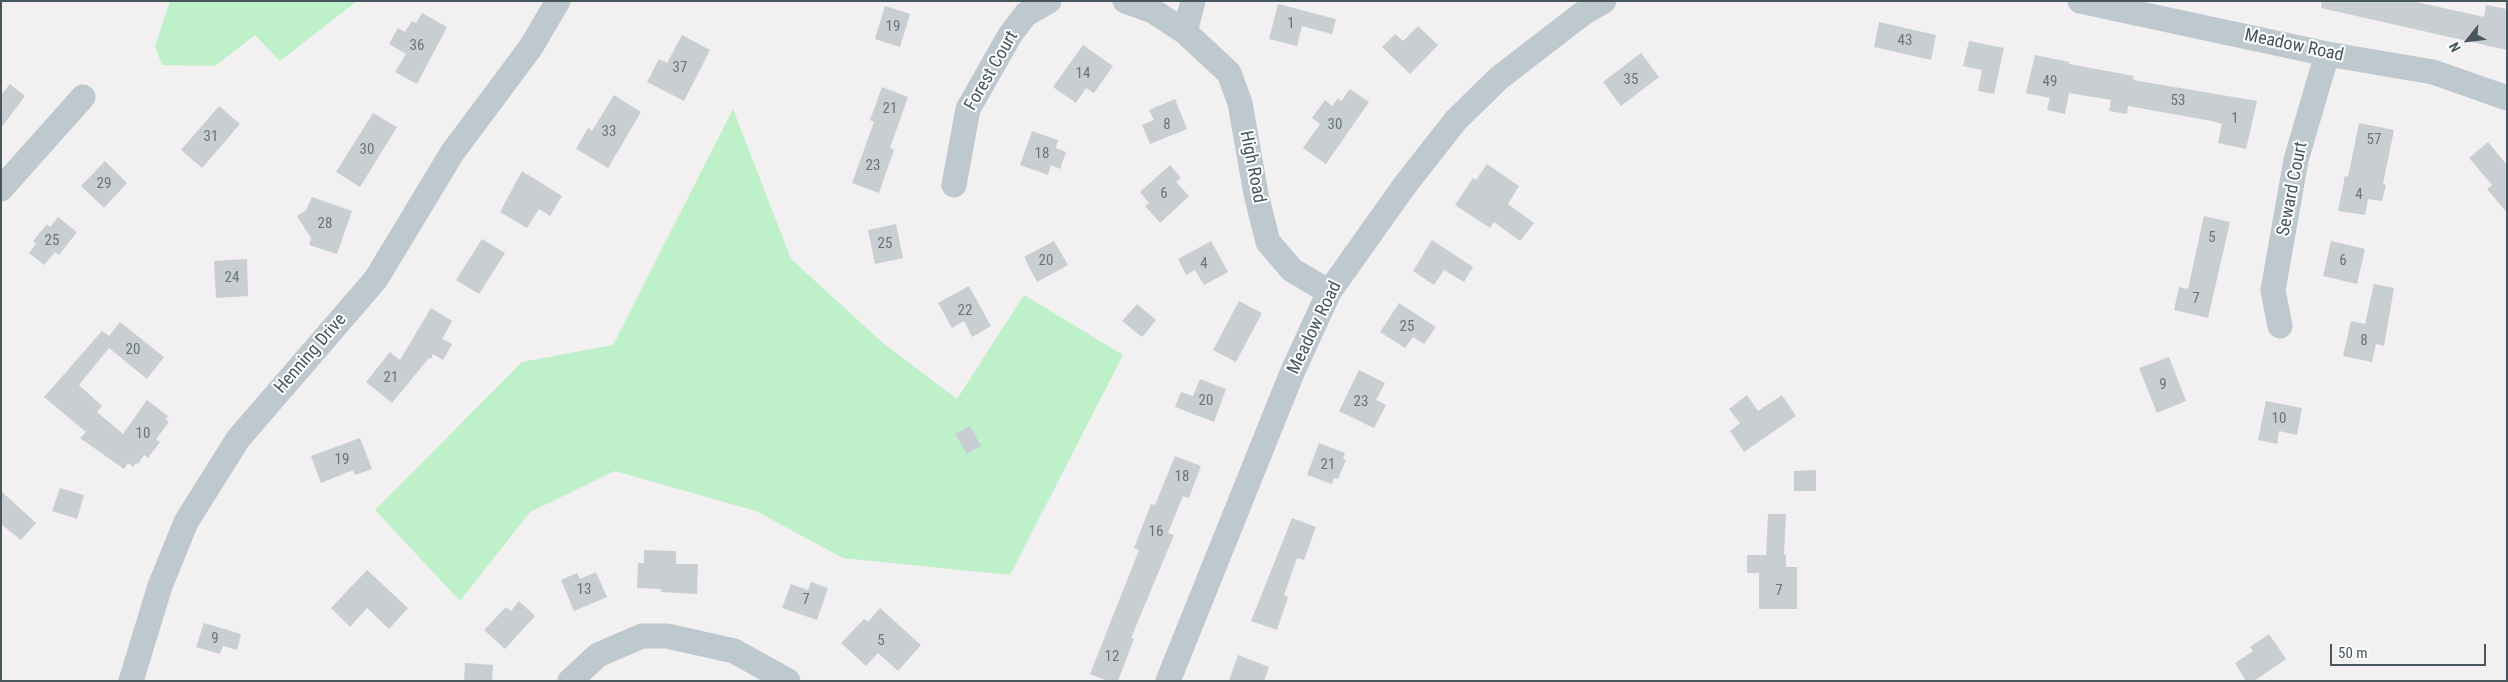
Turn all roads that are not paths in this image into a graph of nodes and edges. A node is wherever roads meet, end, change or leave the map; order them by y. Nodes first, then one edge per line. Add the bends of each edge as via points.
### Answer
1 (558, 1) edge
2 (1049, 1) edge
3 (1125, 1) edge
4 (1193, 1) edge
5 (1604, 1) edge
6 (2080, 1) edge
7 (1185, 32) junction
8 (2327, 54) junction
9 (83, 97) dead end
10 (2507, 98) edge
11 (954, 185) dead end
12 (2, 186) edge
13 (1329, 292) junction
14 (2280, 326) dead end
15 (131, 681) edge
16 (570, 681) edge
17 (788, 681) edge
18 (1168, 681) edge

1 - 15 street, Henning Drive via 530,47 452,153 376,279 238,438 186,522 160,586
2 - 11 street, Forest Court via 1026,14 1010,35 968,109
3 - 7 street via 1153,11
4 - 7 street
5 - 13 street, Meadow Road via 1582,14 1499,78 1456,120
6 - 8 street, Meadow Road
7 - 13 street, High Road via 1229,73 1240,103 1268,242 1292,270
8 - 10 street, Meadow Road via 2433,72
8 - 14 street, Seward Court via 2296,160 2274,290
9 - 12 street
13 - 18 street, Meadow Road via 1292,373
16 - 17 street via 598,655 642,636 667,636 734,651

